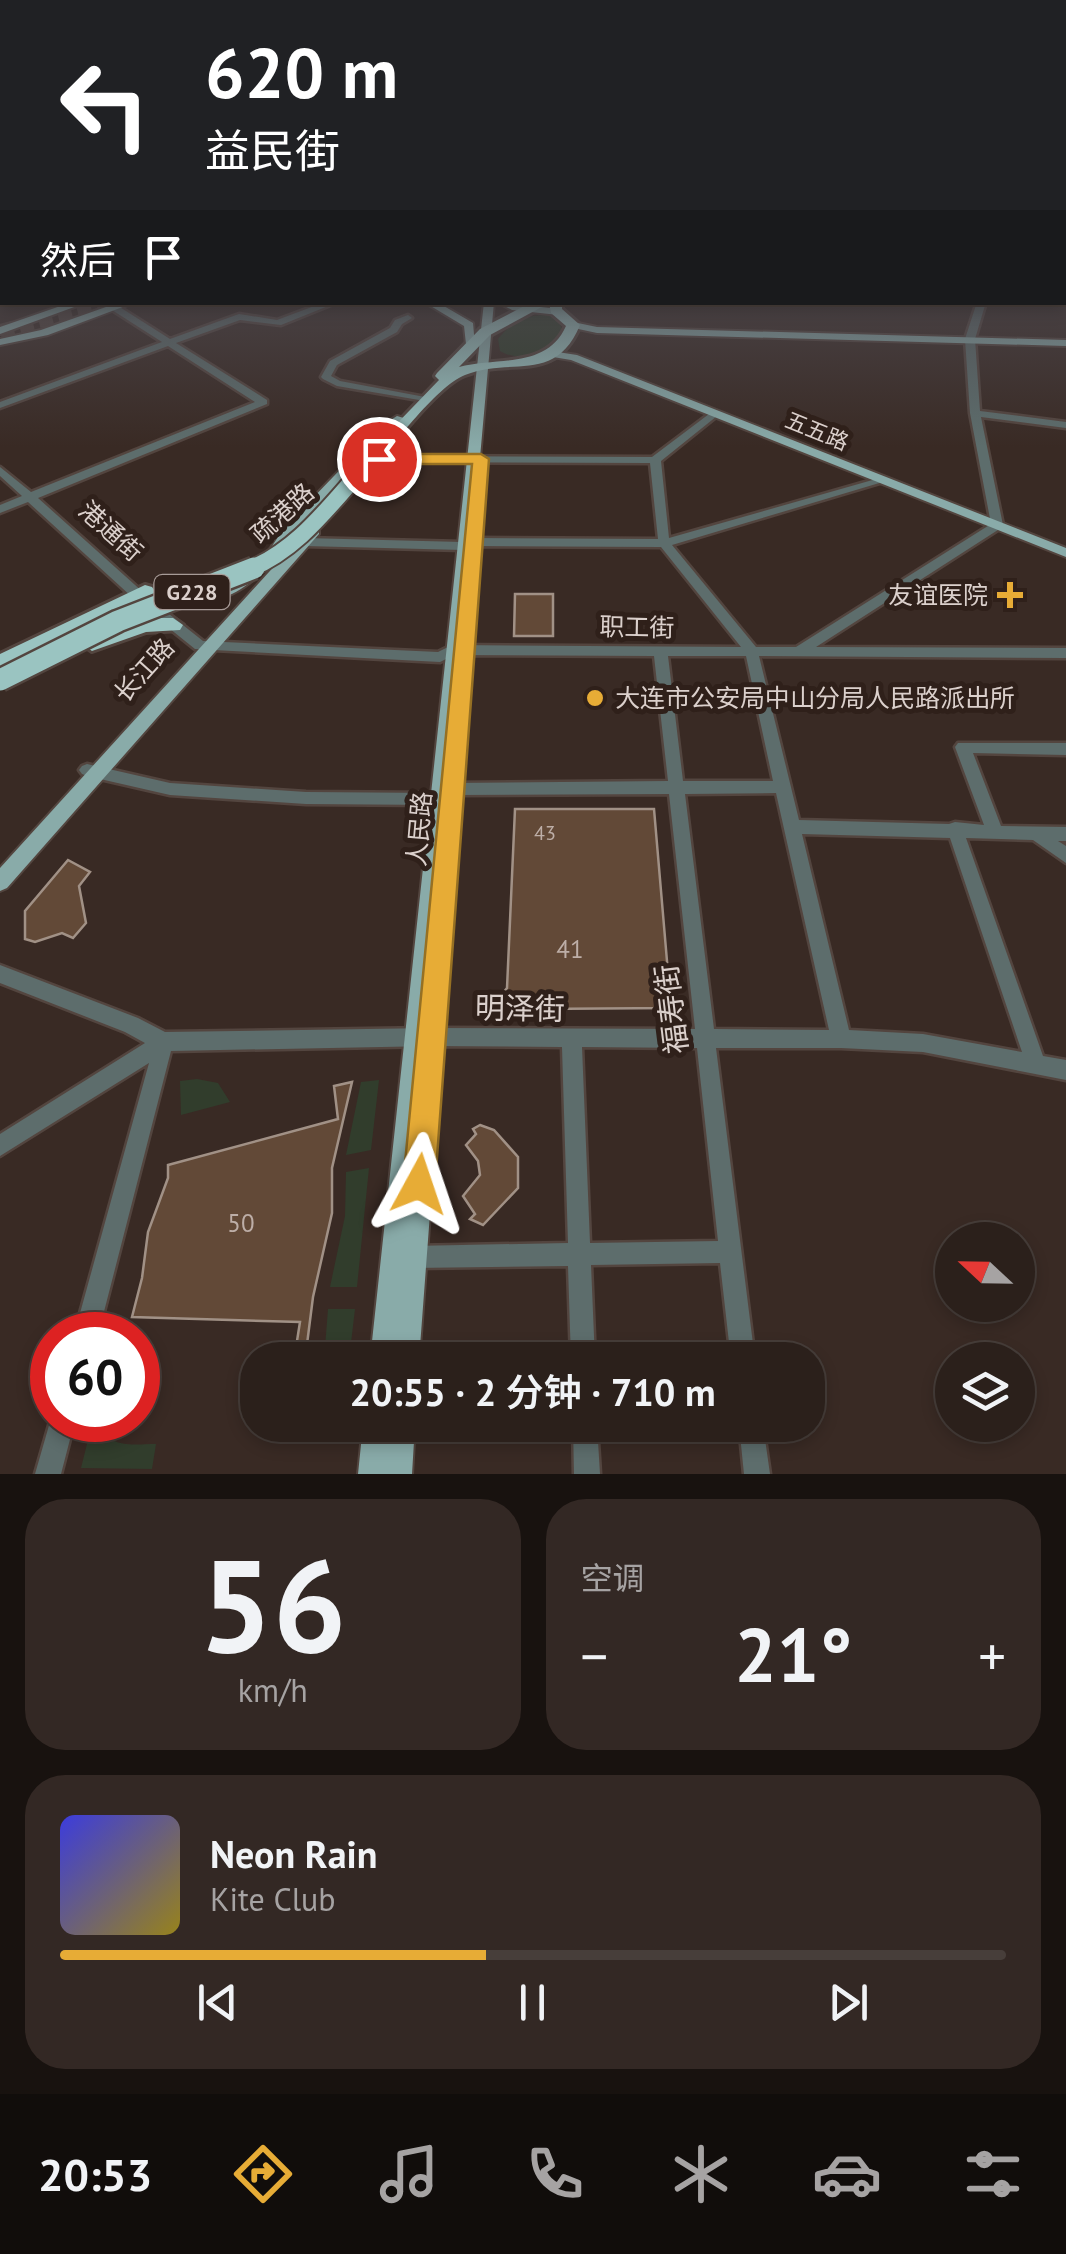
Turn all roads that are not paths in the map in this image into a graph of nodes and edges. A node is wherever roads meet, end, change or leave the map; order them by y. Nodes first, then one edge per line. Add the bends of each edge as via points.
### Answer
1 (52, 309) edge
2 (66, 309) edge
3 (97, 309) edge
4 (117, 309) edge
5 (316, 309) edge
6 (447, 309) edge
7 (457, 309) edge
8 (521, 309) edge
9 (530, 309) edge
10 (559, 309) edge
11 (980, 309) edge
12 (492, 314) edge
13 (466, 316) junction
14 (408, 318) dead end
15 (573, 324) junction
16 (597, 330) junction
17 (0, 335) edge
18 (970, 340) junction
19 (170, 342) junction
20 (1066, 342) edge
21 (471, 344) junction
22 (552, 354) junction
23 (573, 358) junction
24 (489, 370) junction
25 (420, 399) junction
26 (0, 405) edge
27 (713, 414) junction
28 (975, 414) junction
29 (405, 420) junction
30 (1066, 424) edge
31 (379, 459) junction
32 (477, 459) junction
33 (655, 460) junction
34 (0, 461) edge
35 (0, 470) edge
36 (357, 471) junction
37 (880, 481) junction
38 (33, 495) junction
39 (0, 509) edge
40 (997, 525) junction
41 (304, 542) junction
42 (664, 543) junction
43 (468, 544) junction
44 (1066, 554) edge
45 (272, 555) junction
46 (143, 593) junction
47 (173, 625) junction
48 (205, 644) junction
49 (457, 650) junction
50 (660, 650) junction
51 (752, 650) junction
52 (801, 650) junction
53 (1066, 654) edge
54 (0, 662) edge
55 (0, 672) edge
56 (0, 680) edge
57 (0, 691) edge
58 (1066, 749) edge
59 (92, 772) junction
60 (679, 787) junction
61 (783, 787) junction
62 (446, 794) junction
63 (792, 827) junction
64 (955, 829) junction
65 (995, 832) junction
66 (1039, 834) junction
67 (1066, 834) edge
68 (1066, 856) edge
69 (0, 865) edge
70 (0, 882) edge
71 (0, 974) edge
72 (424, 1038) junction
73 (708, 1039) junction
74 (841, 1039) junction
75 (572, 1040) junction
76 (164, 1042) junction
77 (1036, 1062) junction
78 (1066, 1070) edge
79 (0, 1146) edge
80 (730, 1252) junction
81 (580, 1254) junction
82 (412, 1257) junction
83 (92, 1312) edge
84 (386, 1342) edge
85 (406, 1342) edge
86 (582, 1342) edge
87 (741, 1342) edge
88 (57, 1442) edge
89 (376, 1442) edge
90 (399, 1442) edge
91 (586, 1442) edge
92 (753, 1442) edge
93 (48, 1474) edge
94 (373, 1474) edge
95 (397, 1474) edge
96 (587, 1474) edge
97 (757, 1474) edge

1 - 17 main road
2 - 17 main road
3 - 17 main road
4 - 19 street
5 - 19 street via 278,323 238,318
6 - 13 main road
7 - 13 main road
8 - 12 main road
9 - 12 highway, G228 via 511,318
10 - 15 highway
11 - 18 street
12 - 13 main road
12 - 21 highway, 长江路 / G228
12 - 24 main road, 人民路
13 - 21 main road
14 - 25 street via 333,362 326,377
15 - 16 main road
15 - 22 highway
16 - 18 main road
16 - 23 main road via 570,350
18 - 20 main road
18 - 28 street
19 - 26 street
19 - 38 street via 263,402
21 - 25 highway, 长江路 / G228
22 - 23 main road, 五五路
22 - 24 highway, G228
23 - 27 main road, 五五路
24 - 29 highway, 长江路 / G228 via 449,378
24 - 32 main road, 人民路
25 - 29 highway, 长江路 / G228
27 - 33 street
27 - 37 main road, 五五路
28 - 30 street
28 - 40 street
29 - 31 main road
29 - 36 highway, 疏港路 / G228
29 - 45 main road, 长江路 via 374,441
31 - 32 street
31 - 41 main road
32 - 33 street
32 - 43 main road, 人民路
33 - 42 street
34 - 38 street, 港通街
35 - 38 street, 港通街
36 - 55 highway, 疏港路 / G228, bridge via 276,550 114,616
36 - 56 highway, 疏港路 / G228, bridge via 305,533 266,563 118,621
37 - 40 main road, 五五路
37 - 42 street
38 - 39 street
38 - 46 street, 港通街
40 - 44 main road, 五五路
40 - 52 street
41 - 43 street
41 - 48 main road
42 - 43 street
42 - 51 street
43 - 49 main road, 人民路
45 - 46 main road via 224,592 190,600
45 - 48 main road, 长江路
46 - 47 street, 港通街
46 - 48 street, 港通街
46 - 54 highway
47 - 48 street, 港通街
47 - 57 highway via 144,625 104,638
48 - 49 street, 职工街 via 440,657
48 - 59 main road, 长江路
49 - 50 street, 职工街
49 - 62 main road, 人民路
50 - 51 street, 职工街
50 - 60 street, 福寿街
51 - 52 street, 职工街
51 - 61 street
52 - 53 street, 职工街
58 - 65 street via 963,747
59 - 62 street via 170,789 306,798
59 - 69 main road, 长江路
59 - 70 main road, 长江路
60 - 61 street
60 - 62 street
60 - 73 street, 福寿街
61 - 63 street
62 - 72 main road, 人民路
63 - 64 street
63 - 74 street
64 - 65 street
64 - 77 street
65 - 66 street
66 - 67 street
66 - 68 street
71 - 76 street
72 - 75 street, 明泽街
72 - 76 street, 明泽街
72 - 82 main road, 人民路
72 - 84 main road, 人民路
73 - 74 street, 明泽街
73 - 75 street, 明泽街
73 - 80 street, 福寿街
74 - 77 street, 明泽街 via 924,1043
75 - 81 street
76 - 79 street
76 - 83 street
77 - 78 street, 明泽街
80 - 81 street
80 - 87 street, 福寿街
81 - 82 street
81 - 86 street
82 - 85 main road, 人民路
88 - 93 street
89 - 94 main road
90 - 95 main road
91 - 96 street
92 - 97 street

